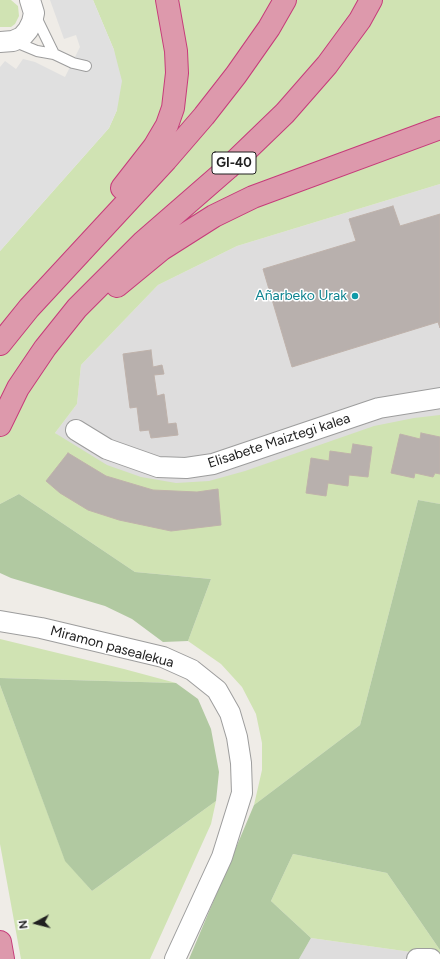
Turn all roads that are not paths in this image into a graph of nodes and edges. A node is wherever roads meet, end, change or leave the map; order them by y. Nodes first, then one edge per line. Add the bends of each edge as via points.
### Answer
1 (167, 0) edge
2 (285, 0) edge
3 (371, 0) edge
4 (32, 6) edge
5 (4, 43) edge
6 (54, 54) junction
7 (86, 66) dead end
8 (440, 128) edge
9 (117, 212) junction
10 (77, 308) junction
11 (0, 344) edge
12 (440, 398) edge
13 (0, 425) edge
14 (76, 430) dead end
15 (0, 621) edge
16 (0, 942) edge
17 (3, 959) edge
18 (175, 959) edge
19 (417, 959) edge
20 (431, 959) edge

1 - 9 highway via 176,51 177,73 173,108 154,147 122,188
2 - 9 highway via 236,75 166,160
3 - 10 highway, GI-40 via 360,20 327,65 285,113 228,168 143,242
4 - 5 street via 32,22 28,30 22,37
4 - 6 lane
5 - 6 lane
6 - 7 lane
8 - 10 highway via 253,197 214,216 162,249 113,290
9 - 11 highway via 29,308
10 - 13 highway, GI-40 via 45,348 18,388
12 - 14 street, Elisabete Maiztegi kalea via 379,408 220,462 186,468 158,467 107,449
15 - 18 street, Miramon pasealekua via 41,628 163,657 192,670 217,690 230,713 240,756 242,793 222,857
16 - 17 highway
19 - 20 street

